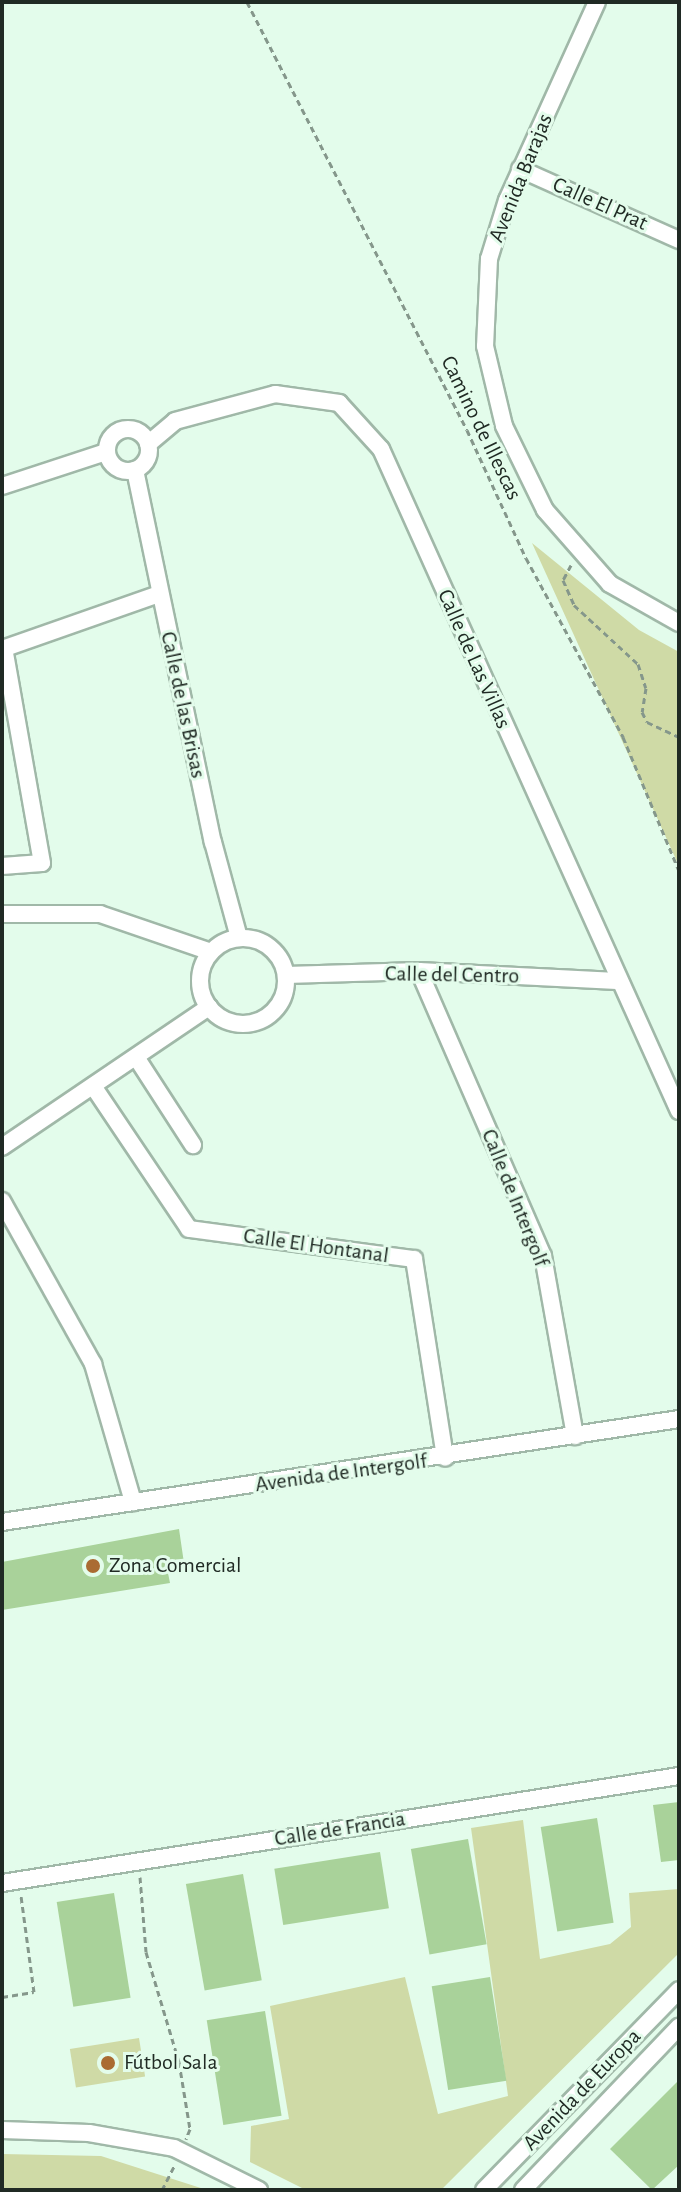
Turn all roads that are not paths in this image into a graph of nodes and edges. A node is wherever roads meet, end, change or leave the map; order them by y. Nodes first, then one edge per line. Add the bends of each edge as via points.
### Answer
1 (597, 2) edge
2 (520, 169) junction
3 (679, 240) edge
4 (148, 444) junction
5 (106, 452) junction
6 (135, 470) junction
7 (2, 486) edge
8 (159, 594) junction
9 (679, 623) edge
10 (3, 649) edge
11 (2, 866) edge
12 (2, 914) edge
13 (239, 938) junction
14 (211, 952) junction
15 (419, 971) junction
16 (286, 975) junction
17 (617, 981) junction
18 (209, 1007) junction
19 (136, 1057) junction
20 (93, 1086) junction
21 (679, 1111) edge
22 (193, 1145) dead end
23 (2, 1147) edge
24 (2, 1201) edge
25 (679, 1419) edge
26 (575, 1436) junction
27 (445, 1458) junction
28 (133, 1502) junction
29 (2, 1522) edge
30 (679, 1776) edge
31 (10, 1882) edge
32 (679, 1990) edge
33 (679, 2027) edge
34 (2, 2130) edge
35 (533, 2187) edge
36 (259, 2190) edge
37 (484, 2190) edge

1 - 2 street, Avenida Barajas
2 - 3 street, Calle El Prat
2 - 9 street, Avenida Barajas via 489,259 485,346 504,426 545,510 610,584
4 - 5 street via 137,432 123,430 111,438
4 - 6 street via 147,460
4 - 17 street, Calle de Las Villas via 175,421 275,394 339,403 381,449
5 - 6 street via 114,466
5 - 7 street
6 - 8 street, Calle de las Brisas
8 - 10 street
8 - 13 street, Calle de las Brisas
10 - 11 street via 42,863
12 - 14 street via 100,914
13 - 14 street
13 - 16 street via 268,945
14 - 18 street via 200,979
15 - 16 street, Calle del Centro
15 - 17 street, Calle del Centro
15 - 26 street, Calle de Intergolf via 543,1256
16 - 18 street via 280,1004 253,1023 224,1019
17 - 21 street, Calle de Las Villas
18 - 19 street
19 - 20 street
19 - 22 street
20 - 23 street
20 - 27 street, Calle El Hontanal via 189,1229 414,1259
24 - 28 street via 93,1364
25 - 26 street, Avenida de Intergolf
26 - 27 street, Avenida de Intergolf
27 - 28 street, Avenida de Intergolf
28 - 29 street, Avenida de Intergolf
30 - 31 street, Calle de Francia
32 - 37 street, Avenida de Europa
33 - 35 street, Avenida de Europa
34 - 36 street via 89,2133 181,2152

